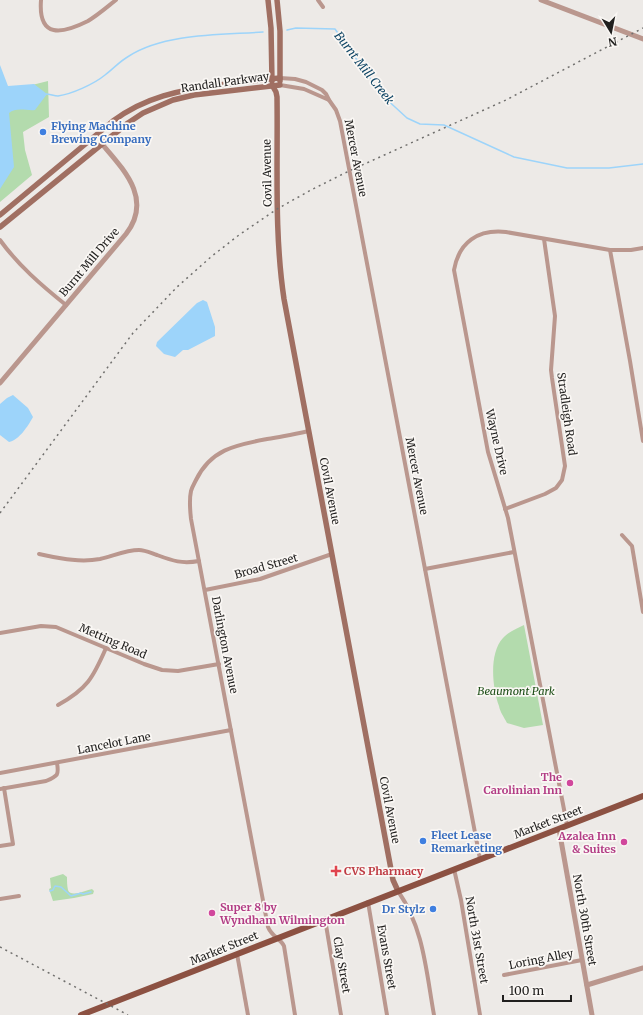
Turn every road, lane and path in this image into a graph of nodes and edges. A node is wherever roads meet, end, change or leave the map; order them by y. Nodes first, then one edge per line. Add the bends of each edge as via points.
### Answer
1 (41, 0) edge
2 (116, 0) edge
3 (268, 0) edge
4 (277, 0) edge
5 (318, 0) edge
6 (541, 0) edge
7 (323, 7) dead end
8 (643, 39) edge
9 (272, 78) junction
10 (280, 78) junction
11 (272, 85) junction
12 (280, 85) junction
13 (276, 92) junction
14 (329, 100) junction
15 (96, 136) junction
16 (102, 144) junction
17 (0, 215) edge
18 (0, 227) edge
19 (544, 239) junction
20 (0, 240) edge
21 (643, 248) edge
22 (610, 250) junction
23 (66, 305) junction
24 (0, 383) edge
25 (309, 431) junction
26 (643, 441) edge
27 (505, 509) junction
28 (622, 535) dead end
29 (514, 552) junction
30 (39, 554) dead end
31 (332, 554) junction
32 (199, 561) junction
33 (425, 569) junction
34 (205, 590) junction
35 (643, 612) edge
36 (0, 633) edge
37 (106, 648) junction
38 (219, 664) junction
39 (58, 706) dead end
40 (231, 730) junction
41 (57, 763) junction
42 (0, 773) edge
43 (2, 788) edge
44 (643, 796) edge
45 (567, 825) junction
46 (558, 828) junction
47 (0, 846) edge
48 (480, 859) junction
49 (454, 869) junction
50 (398, 891) junction
51 (19, 896) dead end
52 (0, 898) edge
53 (368, 902) junction
54 (325, 919) junction
55 (275, 939) junction
56 (237, 954) junction
57 (582, 960) junction
58 (643, 968) edge
59 (504, 975) dead end
60 (587, 984) junction
61 (81, 1015) edge
62 (248, 1015) edge
63 (295, 1015) edge
64 (341, 1015) edge
65 (387, 1015) edge
66 (434, 1015) edge
67 (480, 1015) edge
68 (592, 1015) edge

1 - 2 street via 43,22 51,29 59,31 89,20
3 - 9 main road
4 - 10 main road
5 - 7 street
6 - 8 street
9 - 10 main road, Randall Parkway
9 - 11 main road
9 - 15 main road, Randall Parkway via 167,94 133,108
10 - 12 main road
10 - 14 street, Mercer Avenue via 312,84 326,94
11 - 12 main road, Randall Parkway
11 - 13 main road, Covil Avenue
11 - 16 main road, Randall Parkway via 173,100 135,118
12 - 13 main road
12 - 14 street via 304,88
13 - 25 main road, Covil Avenue via 280,266 287,318
14 - 33 street, Mercer Avenue via 340,121
15 - 16 street
15 - 17 main road, Randall Parkway
16 - 18 main road, Randall Parkway
16 - 23 street, Burnt Mill Drive via 124,169 130,180 136,200 136,214 128,230
19 - 22 street, Wayne Drive
19 - 27 street, Stradleigh Road via 555,316 552,378 565,469 562,480 554,489
19 - 27 street, Wayne Drive via 500,231 482,233 462,249 454,270 488,452
20 - 23 street via 23,268
21 - 22 street, Wayne Drive
22 - 26 street
23 - 24 street, Burnt Mill Drive
25 - 31 main road, Covil Avenue
25 - 32 street, Darlington Avenue via 241,444 228,448 207,462 191,490 190,502
27 - 29 street, Wayne Drive
28 - 35 street via 632,546
29 - 33 street
29 - 45 street, Wayne Drive
30 - 32 street via 82,561 140,550 175,562
31 - 34 street, Broad Street via 260,579
31 - 50 main road, Covil Avenue via 393,880
32 - 34 street, Darlington Avenue
33 - 48 street, Mercer Avenue
34 - 38 street, Darlington Avenue
36 - 37 street, Metting Road via 49,626 60,628
37 - 38 street, Metting Road via 148,666 169,671
37 - 39 street via 90,681
38 - 40 street, Darlington Avenue
40 - 41 street, Lancelot Lane
40 - 55 street, Darlington Avenue via 268,928
41 - 42 street, Lancelot Lane
41 - 43 street via 58,773 53,778
43 - 47 street via 14,844
44 - 45 main road, Market Street
45 - 46 main road, Market Street
46 - 48 main road, Market Street
46 - 57 street, North 30th Street
48 - 49 main road, Market Street
49 - 50 main road, Market Street
49 - 67 street, North 31st Street
50 - 53 main road, Market Street
50 - 66 street via 420,937
51 - 52 street
53 - 54 main road, Market Street
53 - 65 street, Evans Street
54 - 55 main road, Market Street
54 - 64 street, Clay Street
55 - 56 main road, Market Street
55 - 63 street, Darlington Avenue via 284,946
56 - 61 main road, Market Street
56 - 62 street
57 - 59 street, Loring Alley
57 - 60 street, North 30th Street
58 - 60 street
60 - 68 street, North 30th Street

